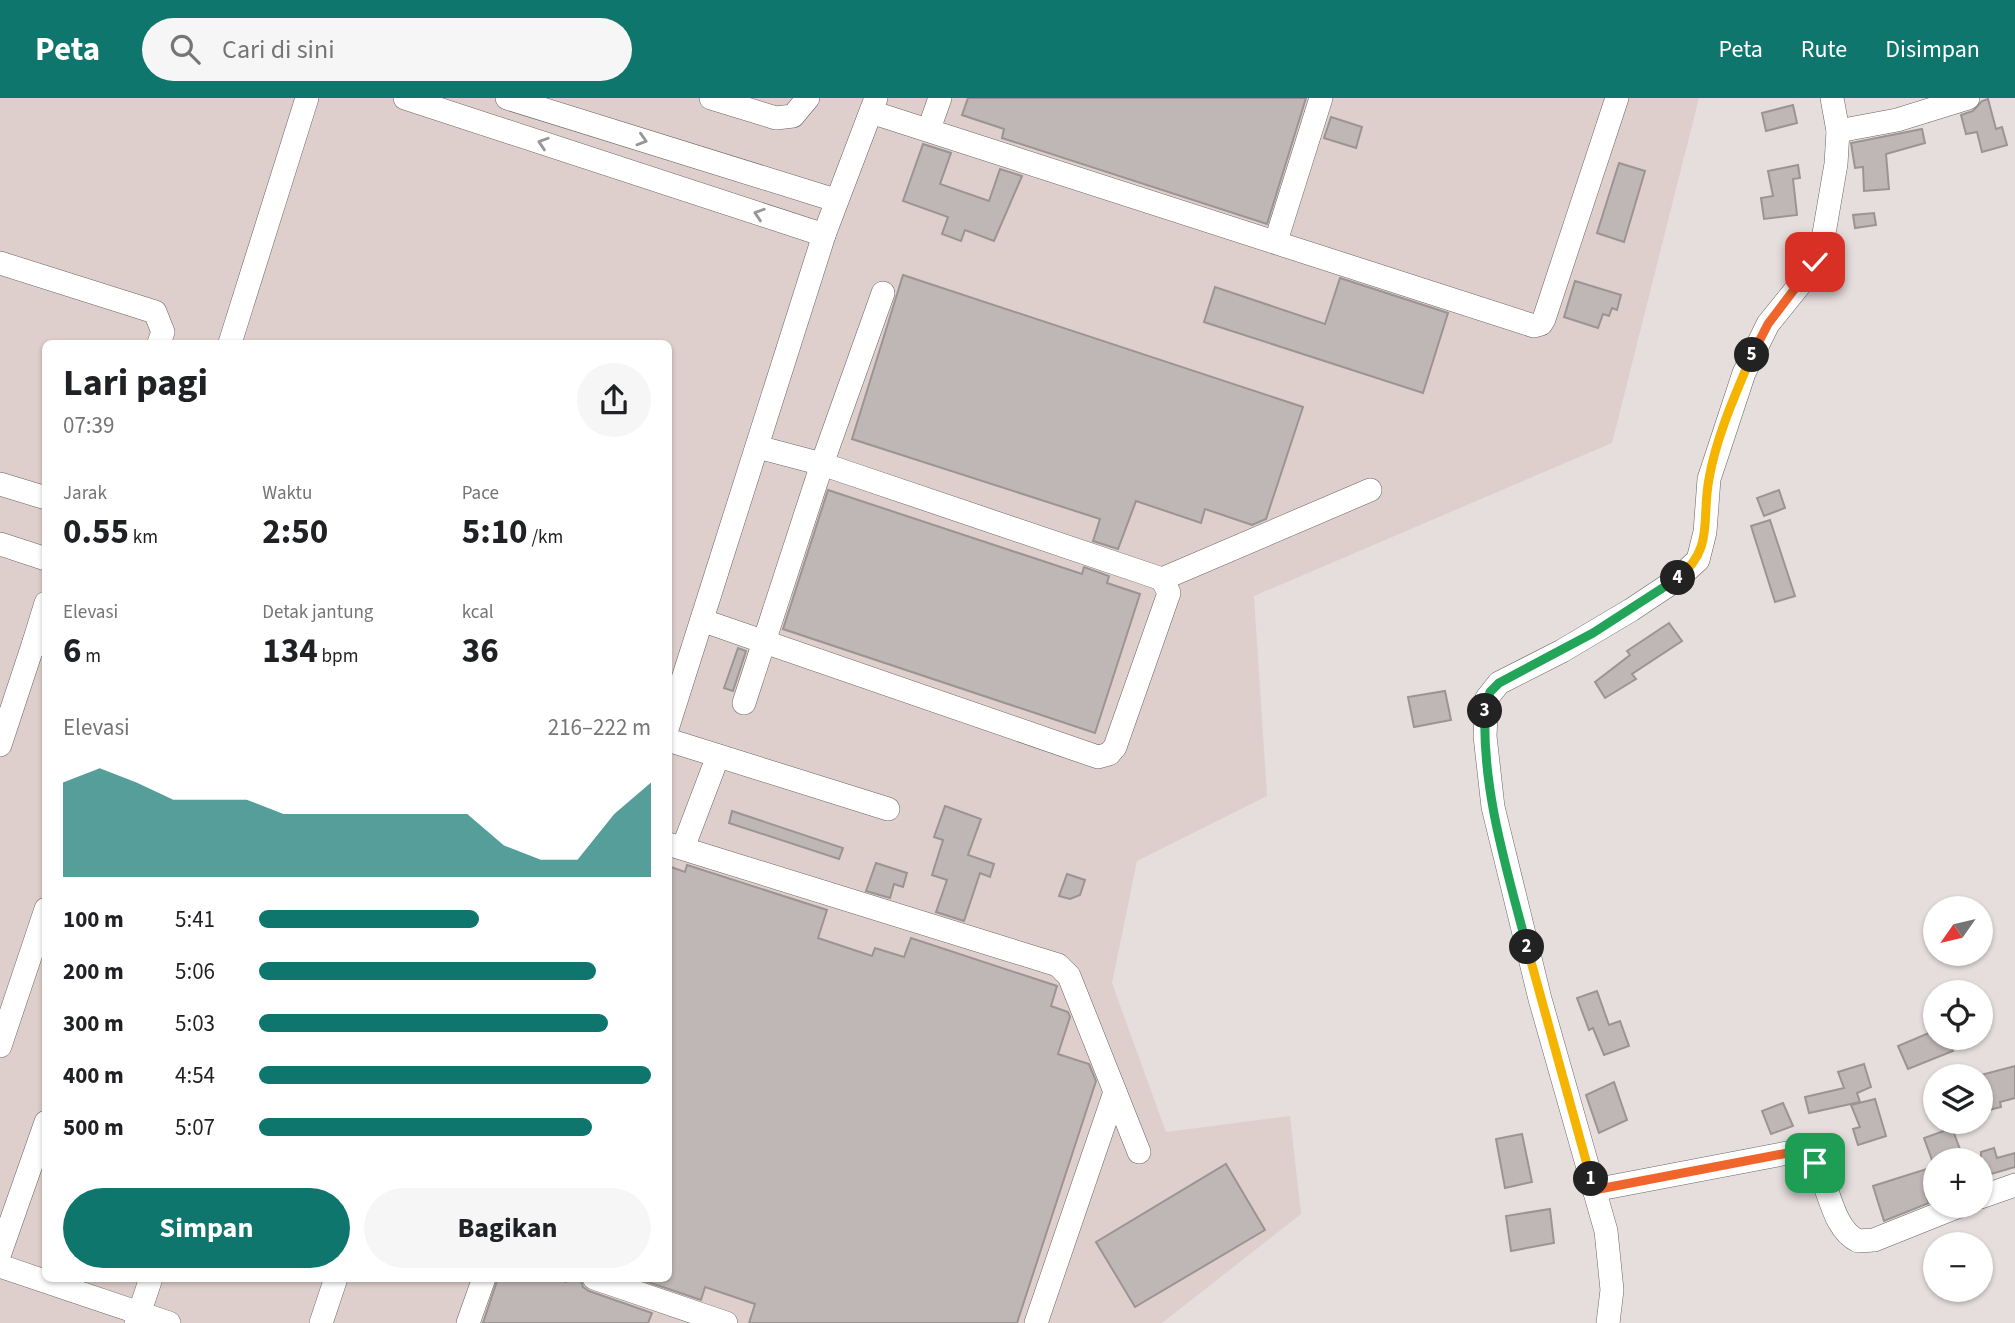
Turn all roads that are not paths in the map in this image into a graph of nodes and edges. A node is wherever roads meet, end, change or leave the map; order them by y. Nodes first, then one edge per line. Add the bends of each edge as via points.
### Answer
1 (307, 98) edge
2 (405, 98) edge
3 (507, 98) edge
4 (711, 98) edge
5 (808, 98) edge
6 (940, 98) edge
7 (1321, 98) edge
8 (1617, 98) edge
9 (1832, 98) edge
10 (1968, 98) edge
11 (874, 105) edge
12 (929, 129) junction
13 (1838, 131) junction
14 (835, 200) junction
15 (824, 235) junction
16 (1276, 241) junction
17 (0, 263) edge
18 (883, 293) dead end
19 (160, 340) edge
20 (231, 340) edge
21 (758, 447) junction
22 (822, 464) junction
23 (0, 484) edge
24 (1370, 490) dead end
25 (42, 497) edge
26 (0, 544) edge
27 (42, 558) edge
28 (1162, 579) junction
29 (704, 621) junction
30 (767, 640) junction
31 (40, 644) edge
32 (744, 703) dead end
33 (672, 714) edge
34 (672, 741) edge
35 (0, 745) edge
36 (718, 756) junction
37 (888, 809) dead end
38 (676, 846) edge
39 (42, 919) edge
40 (4, 1019) edge
41 (0, 1046) edge
42 (1115, 1092) junction
43 (42, 1133) edge
44 (1139, 1152) dead end
45 (2015, 1185) edge
46 (1594, 1190) junction
47 (1993, 1193) edge
48 (1929, 1218) edge
49 (0, 1253) edge
50 (0, 1266) edge
51 (42, 1282) edge
52 (42, 1282) edge
53 (149, 1282) edge
54 (335, 1282) edge
55 (483, 1282) edge
56 (606, 1282) edge
57 (138, 1318) edge
58 (169, 1323) edge
59 (321, 1323) edge
60 (468, 1323) edge
61 (726, 1323) edge
62 (1036, 1323) edge
63 (1608, 1323) edge

1 - 20 street
15 -> 2 street
3 -> 14 street
4 - 5 street via 776,118 793,116
6 - 12 street
7 - 16 street
8 - 16 street via 1541,324 1534,326
9 - 13 street
10 - 13 street via 1897,120
11 - 12 street
11 - 14 street
12 - 16 street
13 - 46 street via 1822,245 1806,277 1768,324 1744,373 1709,479 1698,560 1622,616 1499,683 1487,698 1485,736 1493,807 1540,999
14 - 15 street
15 - 21 street
17 - 19 street via 155,312 163,332
18 - 22 street
21 - 22 street
21 - 29 street
22 - 28 street
22 - 30 street
23 - 25 street
24 - 28 street
26 - 27 street
28 - 30 street via 1169,593 1115,747 1098,757
29 - 30 street
29 - 33 street
30 - 32 street
31 - 35 street
34 - 36 street
36 - 37 street
36 - 38 street
38 - 42 street via 1058,965 1069,976
39 - 40 street
40 - 41 street
42 - 44 street
42 - 62 street
43 - 49 street
45 - 47 street
46 - 48 street via 1798,1151 1815,1163 1841,1228 1858,1241 1874,1240
46 - 63 street via 1611,1260
50 - 51 street
52 - 57 street
53 - 57 street
54 - 59 street
55 - 60 street
56 - 61 street
57 - 58 street

